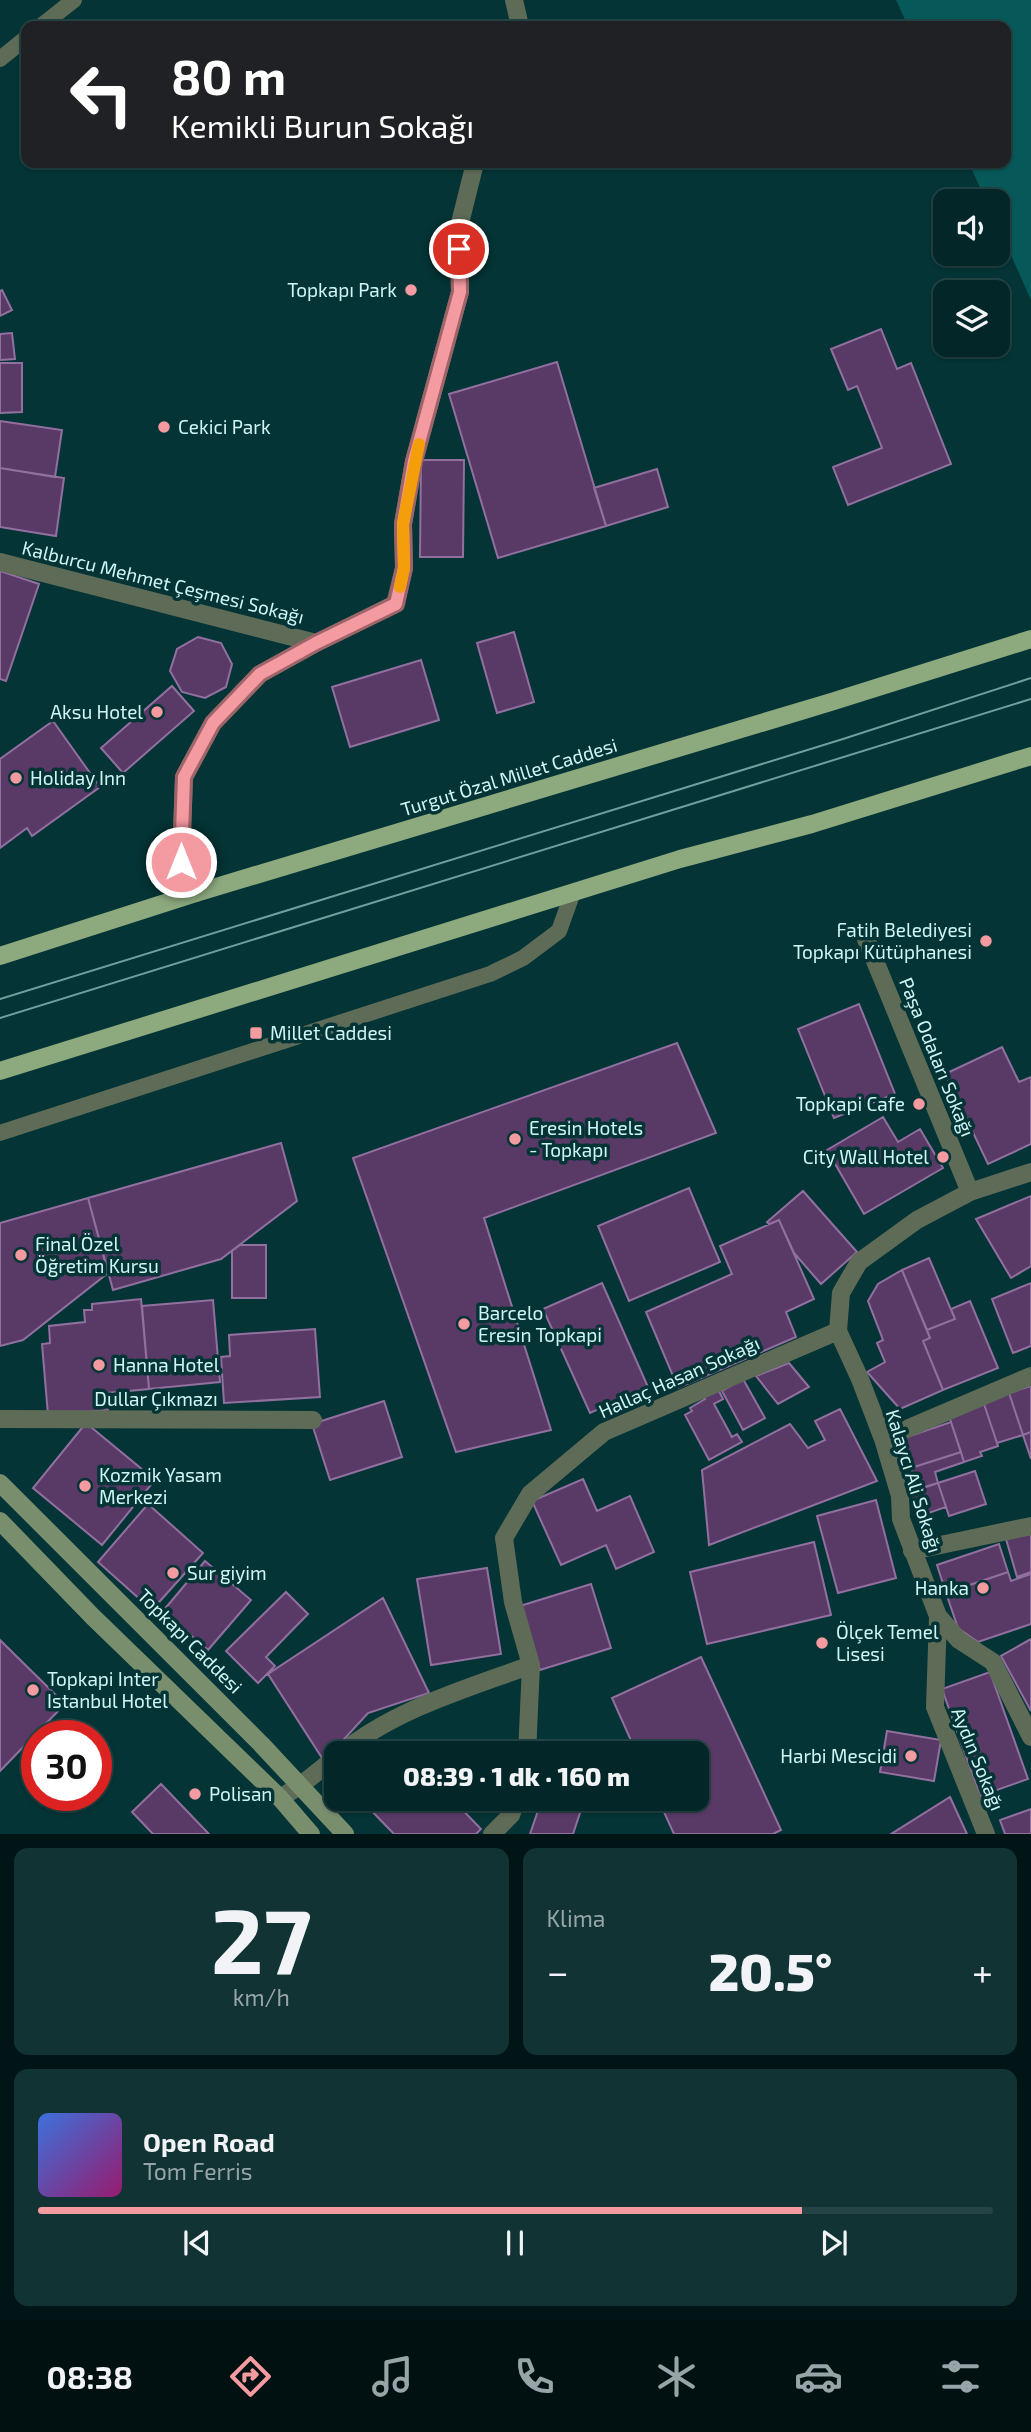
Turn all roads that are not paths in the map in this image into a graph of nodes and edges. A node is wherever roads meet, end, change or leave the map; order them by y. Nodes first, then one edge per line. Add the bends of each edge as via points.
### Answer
1 (74, 0) edge
2 (514, 0) edge
3 (47, 21) edge
4 (519, 21) edge
5 (21, 42) edge
6 (0, 59) edge
7 (474, 168) edge
8 (0, 562) edge
9 (1031, 639) edge
10 (316, 643) junction
11 (1031, 756) edge
12 (573, 892) junction
13 (196, 893) junction
14 (866, 939) dead end
15 (0, 956) edge
16 (0, 1071) edge
17 (0, 1133) edge
18 (1031, 1172) edge
19 (970, 1192) junction
20 (838, 1331) junction
21 (1031, 1376) edge
22 (0, 1419) edge
23 (313, 1420) dead end
24 (883, 1439) junction
25 (0, 1483) edge
26 (0, 1521) edge
27 (1031, 1525) edge
28 (912, 1551) junction
29 (938, 1616) junction
30 (531, 1665) junction
31 (1031, 1737) edge
32 (356, 1741) edge
33 (528, 1741) edge
34 (324, 1766) edge
35 (301, 1785) junction
36 (280, 1798) junction
37 (512, 1811) edge
38 (311, 1833) edge
39 (345, 1833) edge
40 (492, 1833) edge
41 (986, 1833) edge

1 - 3 lane
2 - 4 street
5 - 6 lane
7 - 10 street via 458,227 460,292 414,461 396,604
8 - 10 street, Kalburcu Mehmet Çeşmesi Sokağı
9 - 13 main road, Turgut Özal Millet Caddesi
10 - 13 street via 260,674 213,723 184,777 181,862
11 - 12 main road
12 - 16 main road
12 - 17 lane via 559,931 523,958 490,974
13 - 15 main road, Turgut Özal Millet Caddesi
14 - 19 street, Paşa Odaları Sokağı
18 - 19 street
19 - 20 street via 917,1220 859,1262 841,1293
20 - 24 street, Kalaycı Ali Sokağı
20 - 30 street, Hallaç Hasan Sokağı via 604,1432 530,1494 504,1538 513,1602
21 - 24 street
22 - 23 street, Dullar Çıkmazı
24 - 28 street, Kalaycı Ali Sokağı
25 - 35 main road, Topkapı Caddesi
26 - 36 main road
27 - 28 street
28 - 29 street, Kalaycı Ali Sokağı
29 - 31 street, Kalaycı Ali Sokağı via 959,1640 993,1662
29 - 41 street, Aydın Sokağı via 934,1707
30 - 32 street via 417,1708
30 - 33 street, Hallaç Hasan Sokağı
34 - 35 street
35 - 36 street
35 - 39 main road, Topkapı Caddesi
36 - 38 main road
37 - 40 street

